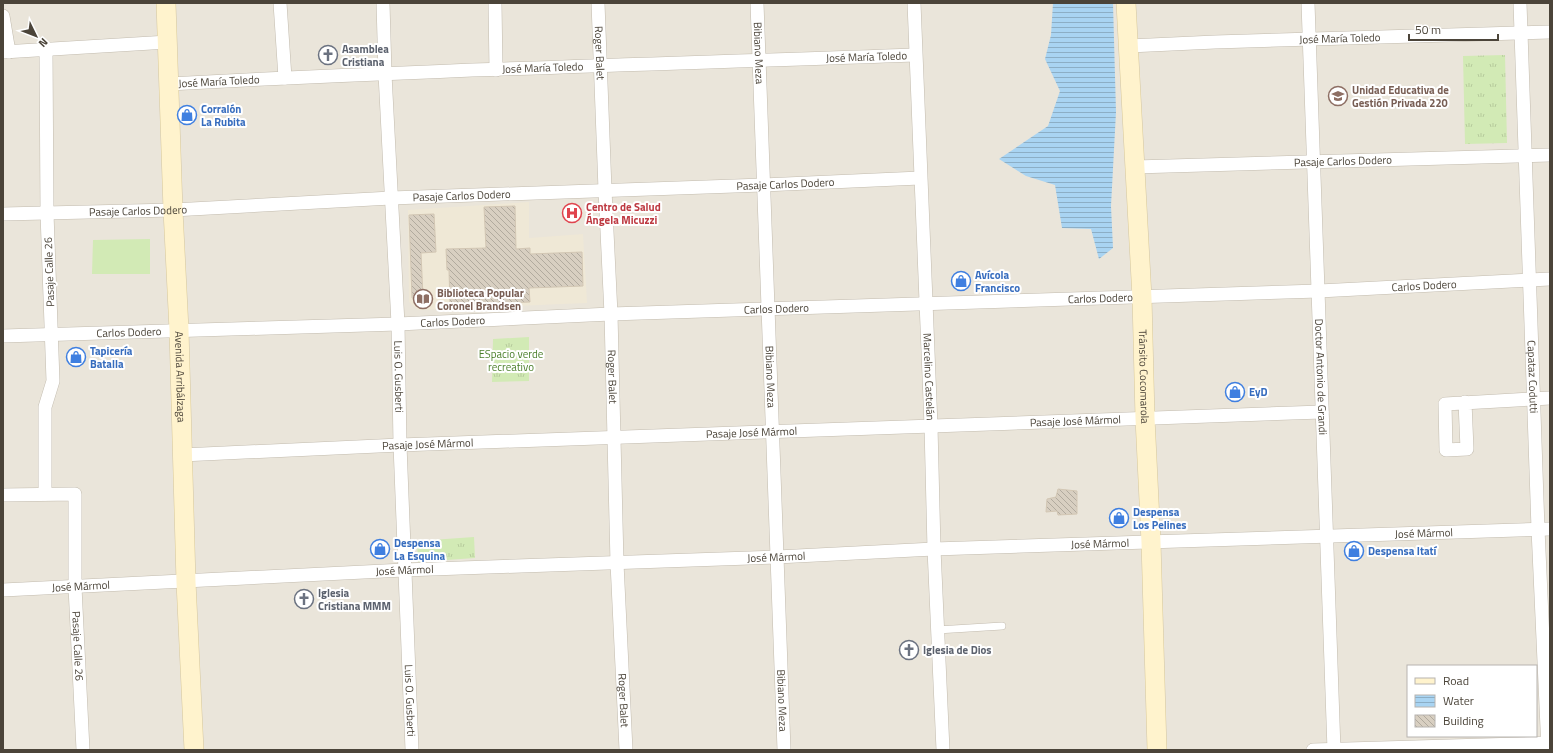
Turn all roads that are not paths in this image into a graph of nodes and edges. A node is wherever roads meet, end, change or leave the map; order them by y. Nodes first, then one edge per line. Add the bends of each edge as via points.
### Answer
1 (166, 3) edge
2 (280, 3) edge
3 (383, 3) edge
4 (495, 3) edge
5 (598, 3) edge
6 (757, 3) edge
7 (914, 3) edge
8 (1126, 3) edge
9 (1308, 3) edge
10 (1520, 3) edge
11 (3, 16) edge
12 (1550, 32) edge
13 (1521, 33) junction
14 (1310, 39) junction
15 (168, 42) junction
16 (1129, 46) junction
17 (46, 50) junction
18 (6, 52) edge
19 (915, 55) junction
20 (759, 61) junction
21 (600, 65) junction
22 (496, 70) junction
23 (385, 74) junction
24 (285, 78) junction
25 (169, 84) junction
26 (1550, 155) edge
27 (1525, 156) junction
28 (1314, 163) junction
29 (1135, 167) junction
30 (920, 178) junction
31 (763, 185) junction
32 (605, 190) junction
33 (391, 198) junction
34 (173, 210) junction
35 (47, 213) junction
36 (3, 214) edge
37 (1550, 279) edge
38 (1530, 280) junction
39 (1319, 291) junction
40 (1142, 298) junction
41 (926, 305) junction
42 (768, 310) junction
43 (611, 314) junction
44 (398, 324) junction
45 (179, 330) junction
46 (52, 335) junction
47 (3, 336) edge
48 (1550, 398) edge
49 (1533, 399) junction
50 (1465, 402) dead end
51 (1322, 412) junction
52 (1145, 418) junction
53 (931, 426) junction
54 (772, 432) junction
55 (614, 438) junction
56 (400, 445) junction
57 (182, 455) junction
58 (45, 494) junction
59 (3, 495) edge
60 (1544, 529) edge
61 (1326, 535) junction
62 (1151, 542) junction
63 (934, 550) junction
64 (777, 557) junction
65 (617, 563) junction
66 (404, 570) junction
67 (186, 582) junction
68 (75, 587) junction
69 (3, 590) edge
70 (1002, 626) dead end
71 (937, 630) junction
72 (1549, 745) edge
73 (83, 750) edge
74 (194, 750) edge
75 (412, 750) edge
76 (626, 750) edge
77 (784, 750) edge
78 (943, 750) edge
79 (1157, 750) edge
80 (1312, 750) edge
81 (1334, 750) edge

1 - 15 main road, Avenida Arribálzaga
2 - 24 street
3 - 23 street, Luis O. Gusberti
4 - 22 street
5 - 21 street, Roger Balet
6 - 20 street, Bibiano Meza
7 - 19 street, Marcelino Castelán
8 - 16 main road, Tránsito Cocomarola
9 - 14 street, Doctor Antonio de Grandi
10 - 13 street, Capataz Codutti
11 - 18 street
12 - 13 street, José María Toledo
13 - 14 street, José María Toledo
13 - 27 street, Capataz Codutti
14 - 16 street, José María Toledo
14 - 28 street, Doctor Antonio de Grandi
15 - 17 street
15 - 25 main road, Avenida Arribálzaga
16 - 29 main road, Tránsito Cocomarola
17 - 18 street
17 - 35 street, Pasaje Calle 26
19 - 20 street, José María Toledo
19 - 30 street, Marcelino Castelán
20 - 21 street, José María Toledo
20 - 31 street, Bibiano Meza
21 - 22 street, José María Toledo
21 - 32 street, Roger Balet
22 - 23 street, José María Toledo
23 - 24 street, José María Toledo
23 - 33 street, Luis O. Gusberti
24 - 25 street, José María Toledo
25 - 34 main road, Avenida Arribálzaga
26 - 27 street, Pasaje Carlos Dodero
27 - 28 street, Pasaje Carlos Dodero
27 - 38 street, Capataz Codutti
28 - 29 street, Pasaje Carlos Dodero
28 - 39 street, Doctor Antonio de Grandi
29 - 40 main road, Tránsito Cocomarola
30 - 31 street, Pasaje Carlos Dodero
30 - 41 street, Marcelino Castelán
31 - 32 street, Pasaje Carlos Dodero
31 - 42 street, Bibiano Meza
32 - 33 street, Pasaje Carlos Dodero
32 - 43 street, Roger Balet
33 - 34 street, Pasaje Carlos Dodero
33 - 44 street, Luis O. Gusberti
34 - 35 street, Pasaje Carlos Dodero
34 - 45 main road, Avenida Arribálzaga
35 - 36 street, Pasaje Carlos Dodero
35 - 46 street, Pasaje Calle 26
37 - 38 street, Carlos Dodero
38 - 39 street, Carlos Dodero
38 - 49 street, Capataz Codutti
39 - 40 street, Carlos Dodero
39 - 51 street, Doctor Antonio de Grandi
40 - 41 street, Carlos Dodero
40 - 52 main road, Tránsito Cocomarola
41 - 42 street, Carlos Dodero
41 - 53 street, Marcelino Castelán
42 - 43 street, Carlos Dodero
42 - 54 street, Bibiano Meza
43 - 44 street, Carlos Dodero
43 - 55 street, Roger Balet
44 - 45 street, Carlos Dodero
44 - 56 street, Luis O. Gusberti
45 - 46 street, Carlos Dodero
45 - 57 main road, Avenida Arribálzaga
46 - 47 street, Carlos Dodero
46 - 58 street, Pasaje Calle 26 via 53,381 46,407
48 - 49 street
49 - 50 street
49 - 60 street, Capataz Codutti
51 - 52 street, Pasaje José Mármol
51 - 61 street, Doctor Antonio de Grandi
52 - 53 street, Pasaje José Mármol
52 - 62 main road, Tránsito Cocomarola
53 - 54 street, Pasaje José Mármol
53 - 63 street, Marcelino Castelán
54 - 55 street, Pasaje José Mármol
54 - 64 street, Bibiano Meza
55 - 56 street, Pasaje José Mármol
55 - 65 street, Roger Balet
56 - 57 street, Pasaje José Mármol
56 - 66 street, Luis O. Gusberti
57 - 67 main road, Avenida Arribálzaga
58 - 59 street
58 - 68 street, Pasaje Calle 26 via 76,494
60 - 61 street, José Mármol
60 - 72 street, Capataz Codutti
61 - 62 street, José Mármol
61 - 81 street, Doctor Antonio de Grandi
62 - 63 street, José Mármol
62 - 79 main road, Tránsito Cocomarola
63 - 64 street, José Mármol
63 - 71 street, Marcelino Castelán
64 - 65 street, José Mármol
64 - 77 street, Bibiano Meza
65 - 66 street, José Mármol
65 - 76 street, Roger Balet
66 - 67 street, José Mármol
66 - 75 street, Luis O. Gusberti
67 - 68 street, José Mármol
67 - 74 main road, Avenida Arribálzaga
68 - 69 street, José Mármol
68 - 73 street, Pasaje Calle 26
70 - 71 lane
71 - 78 street, Marcelino Castelán
72 - 81 street
80 - 81 street

